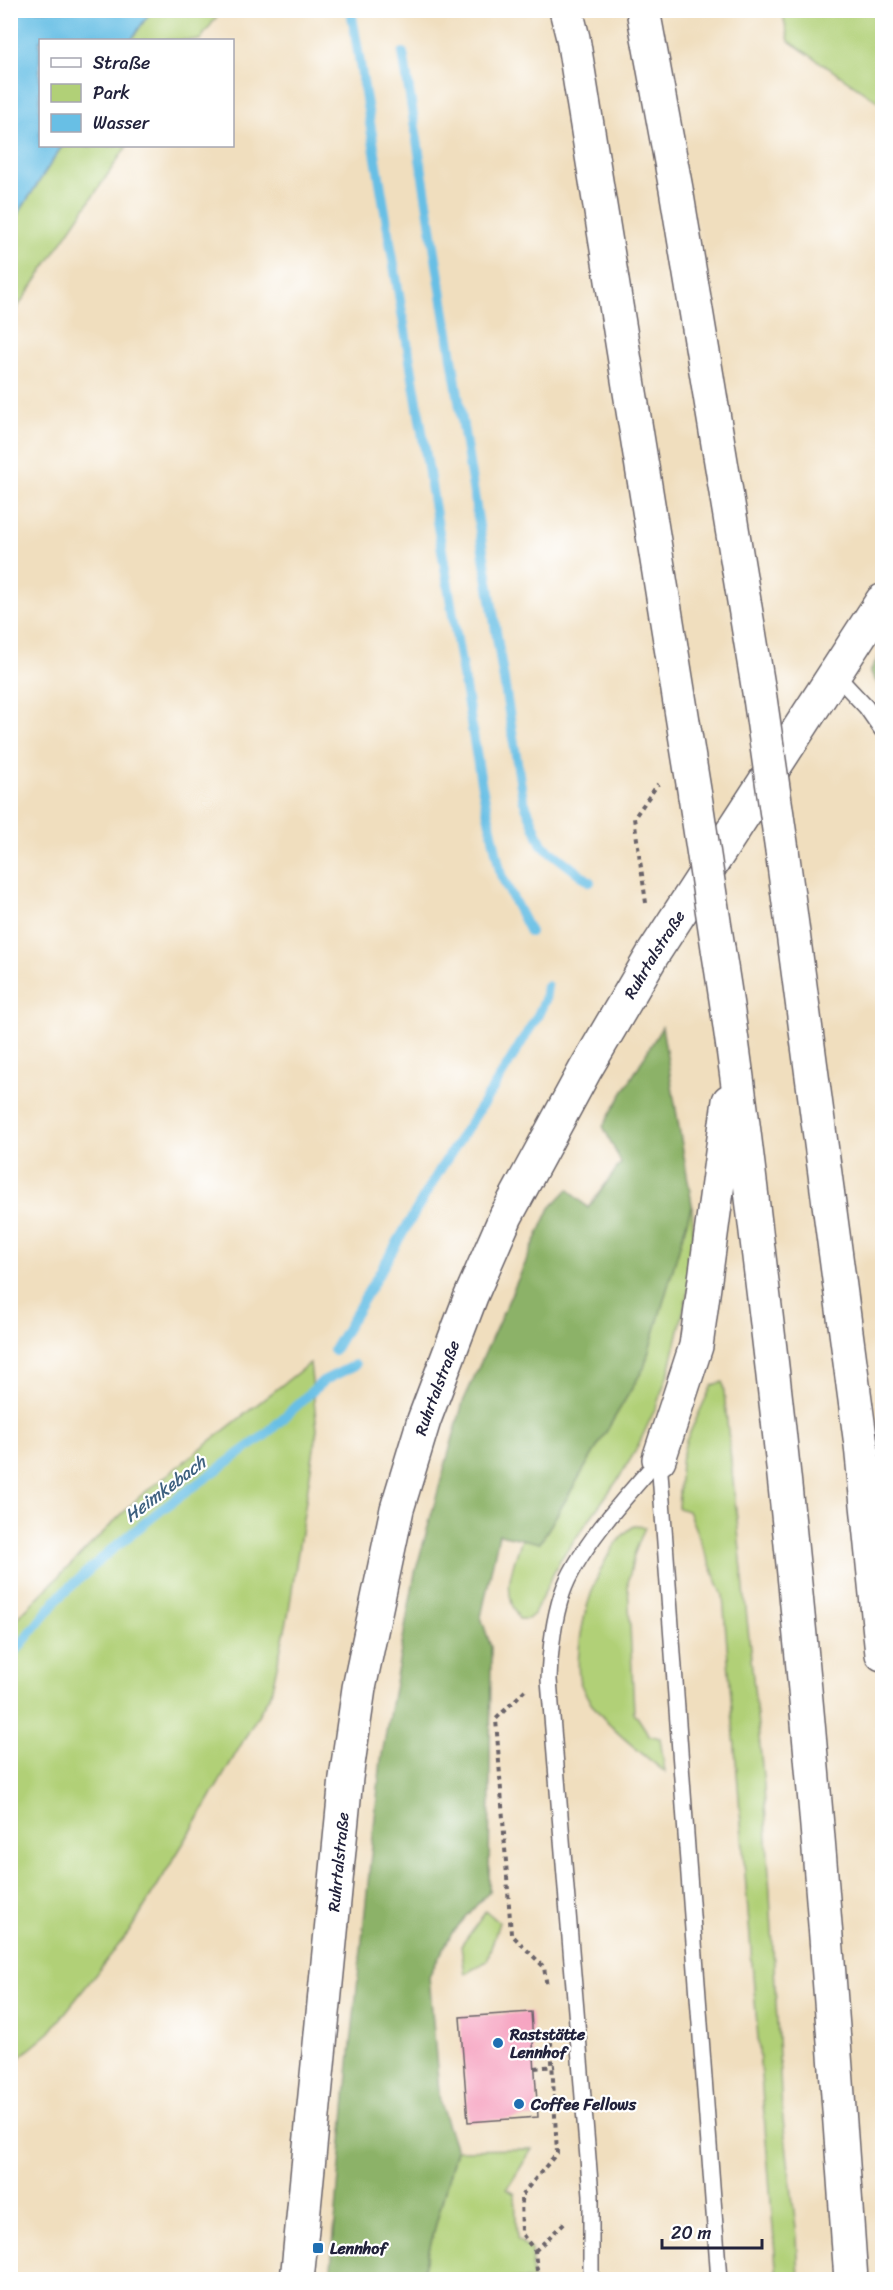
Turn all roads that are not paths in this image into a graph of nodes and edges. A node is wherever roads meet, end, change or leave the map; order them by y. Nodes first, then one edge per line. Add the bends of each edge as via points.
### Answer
1 (566, 10) edge
2 (643, 10) edge
3 (882, 601) edge
4 (835, 674) junction
5 (882, 730) edge
6 (735, 1054) junction
7 (659, 1460) junction
8 (879, 1583) edge
9 (882, 1654) edge
10 (297, 2280) edge
11 (591, 2280) edge
12 (719, 2280) edge
13 (850, 2280) edge

1 - 6 main road, bridge via 609,255
2 - 8 main road, bridge via 760,698
3 - 4 main road, Ruhrtalstraße
4 - 5 lane
4 - 10 main road, Ruhrtalstraße via 653,954 585,1070 506,1216 424,1420 398,1509 359,1688 346,1778
6 - 7 main road via 696,1346
6 - 13 main road via 809,1717
7 - 11 lane via 584,1550 562,1592 551,1642 549,1680 591,2195
7 - 12 lane
8 - 9 main road

